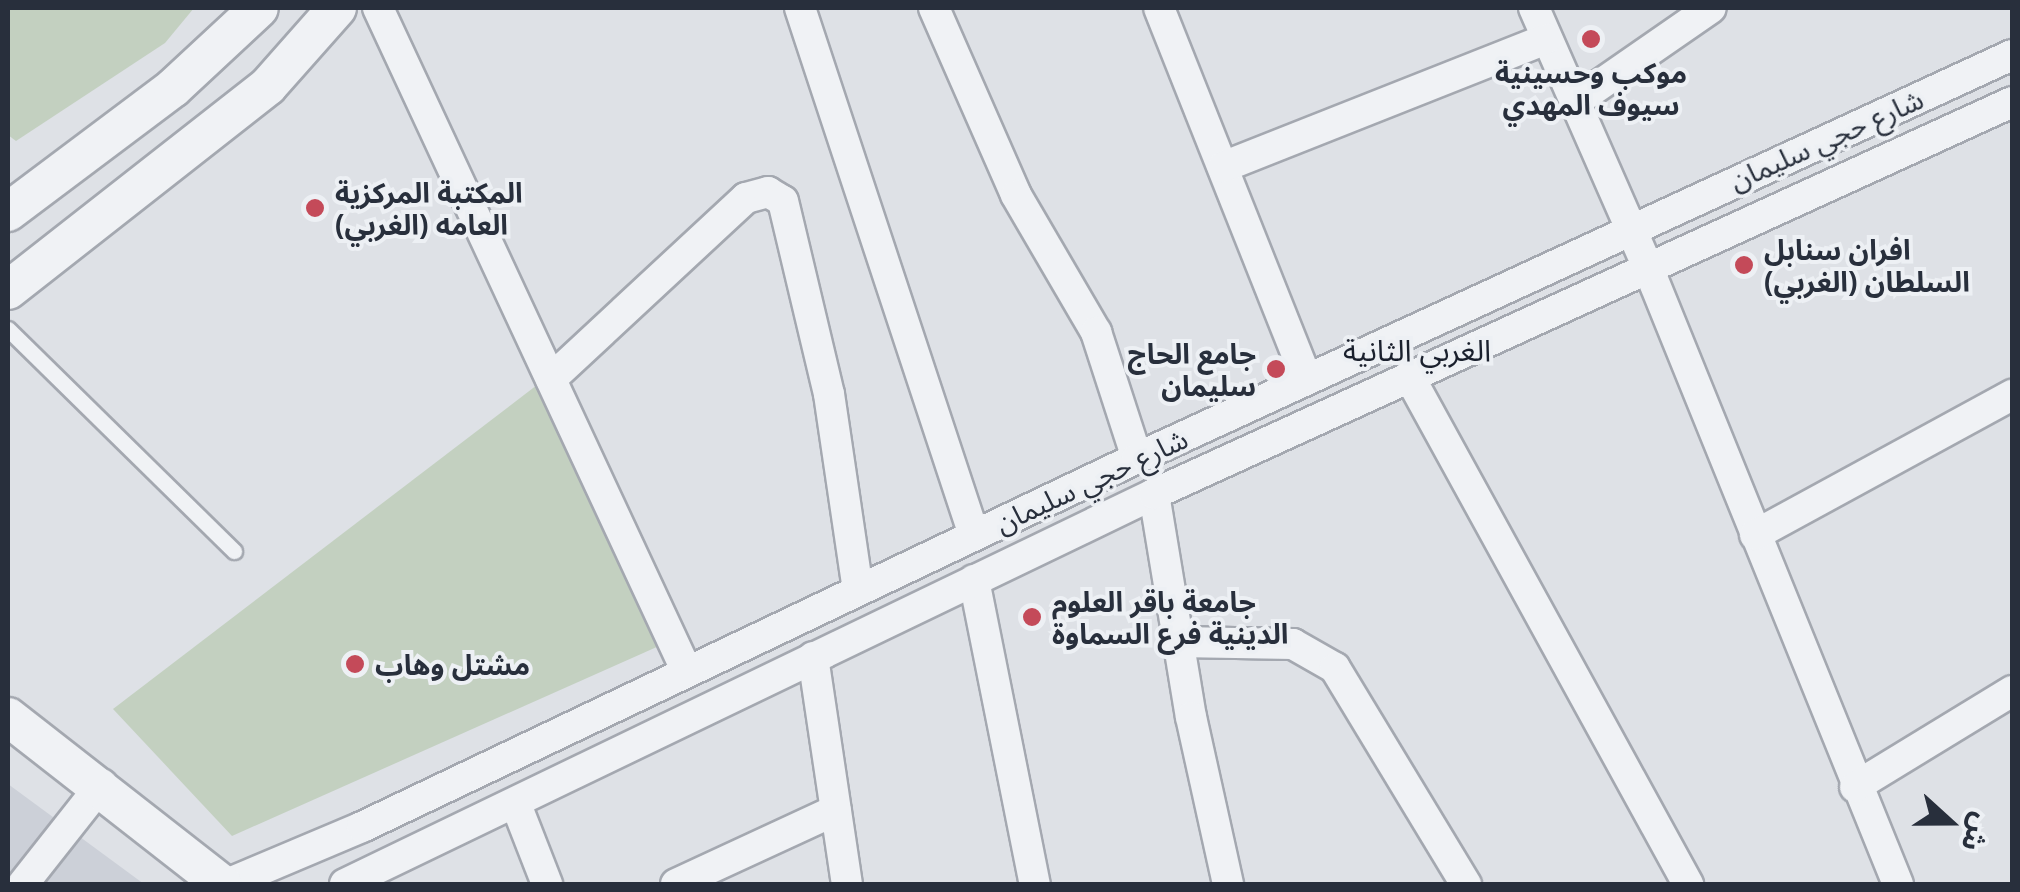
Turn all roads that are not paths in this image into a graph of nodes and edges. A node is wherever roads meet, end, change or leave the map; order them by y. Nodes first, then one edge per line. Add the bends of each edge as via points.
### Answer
1 (259, 8) edge
2 (337, 8) edge
3 (378, 8) edge
4 (800, 8) edge
5 (934, 8) edge
6 (1160, 8) edge
7 (1534, 8) edge
8 (1711, 8) edge
9 (1548, 39) junction
10 (2012, 54) edge
11 (1575, 102) junction
12 (2012, 102) edge
13 (1222, 167) junction
14 (12, 203) edge
15 (1630, 229) junction
16 (1647, 265) junction
17 (8, 290) edge
18 (8, 329) edge
19 (1409, 376) junction
20 (1307, 379) junction
21 (551, 380) junction
22 (2012, 396) edge
23 (1137, 458) junction
24 (1154, 494) junction
25 (974, 535) junction
26 (1755, 535) junction
27 (234, 551) dead end
28 (974, 580) junction
29 (858, 590) junction
30 (1178, 642) junction
31 (813, 656) junction
32 (687, 672) junction
33 (2012, 690) edge
34 (8, 717) edge
35 (102, 784) junction
36 (1856, 787) junction
37 (517, 807) junction
38 (836, 810) junction
39 (23, 884) edge
40 (224, 884) edge
41 (346, 884) edge
42 (547, 884) edge
43 (676, 884) edge
44 (847, 884) edge
45 (1036, 884) edge
46 (1228, 884) edge
47 (1466, 884) edge
48 (1688, 884) edge
49 (1898, 884) edge

1 - 14 street via 173,88
2 - 17 street via 268,86
3 - 21 street
4 - 25 street
5 - 23 street via 1016,196 1096,332
6 - 13 street
7 - 9 street
8 - 11 street
9 - 11 street
9 - 13 street
10 - 15 street, شارع حجي سليمان
11 - 15 street
12 - 16 street, شارع حجي سليمان
13 - 20 street
15 - 16 street
15 - 20 street, شارع حجي سليمان
16 - 19 street, شارع حجي سليمان
16 - 26 street
18 - 27 lane
19 - 24 street, شارع حجي سليمان
19 - 48 street
20 - 23 street, شارع حجي سليمان
21 - 29 street via 746,198 768,192 783,201 829,394
21 - 32 street
22 - 26 street
23 - 25 street, شارع حجي سليمان
24 - 28 street, شارع حجي سليمان
24 - 30 street
25 - 29 street, شارع حجي سليمان
26 - 36 street
28 - 31 street, شارع حجي سليمان
28 - 45 street
29 - 32 street, شارع حجي سليمان
30 - 46 street
30 - 47 street via 1293,644 1336,668
31 - 37 street, شارع حجي سليمان
31 - 38 street
32 - 40 street, شارع حجي سليمان
33 - 36 street
34 - 35 street
35 - 39 street
35 - 40 street
36 - 49 street
37 - 41 street, شارع حجي سليمان
37 - 42 street
38 - 43 street
38 - 44 street

